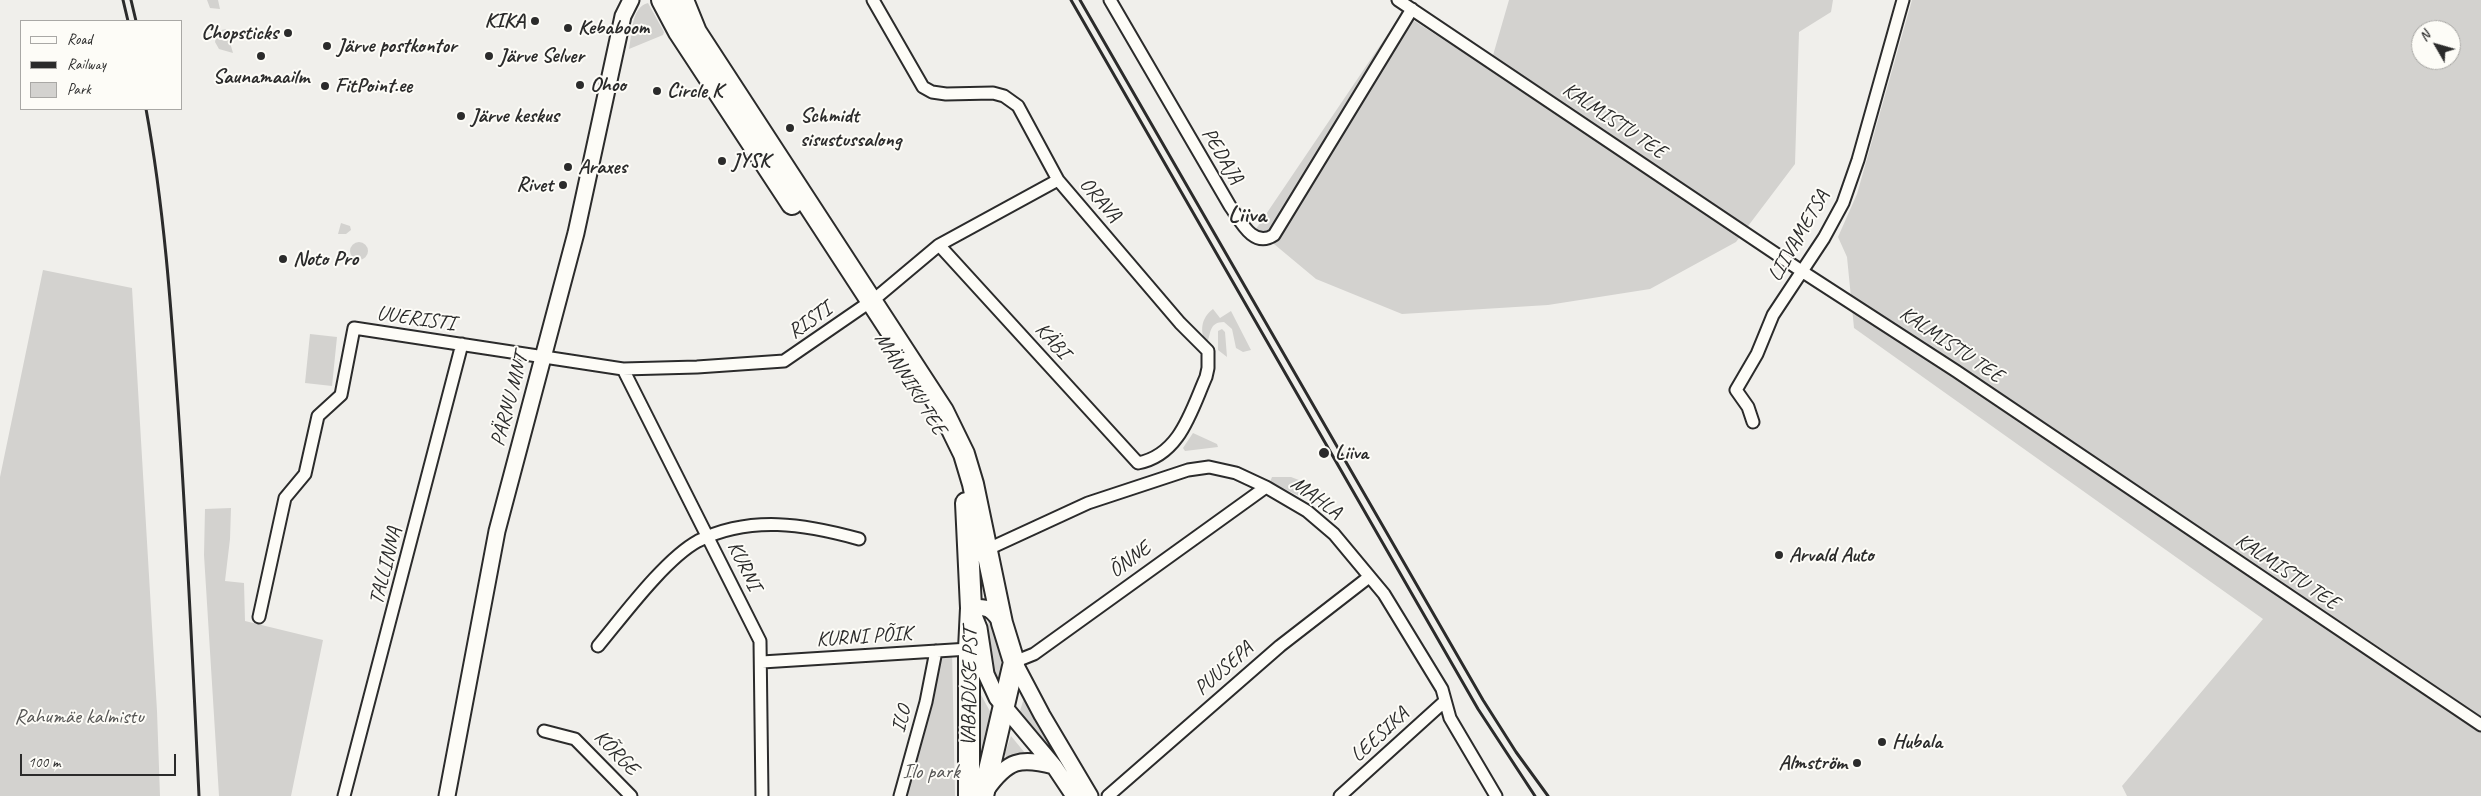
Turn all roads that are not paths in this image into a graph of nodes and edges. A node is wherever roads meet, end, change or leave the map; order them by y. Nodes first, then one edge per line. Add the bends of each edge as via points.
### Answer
1 (621, 0) edge
2 (631, 0) edge
3 (662, 0) edge
4 (683, 0) edge
5 (873, 0) edge
6 (1110, 0) edge
7 (1398, 0) edge
8 (1902, 0) edge
9 (1412, 9) junction
10 (623, 16) junction
11 (1058, 180) junction
12 (938, 245) junction
13 (1803, 272) junction
14 (867, 304) junction
15 (462, 344) junction
16 (544, 358) junction
17 (623, 369) junction
18 (1753, 422) dead end
19 (1138, 463) joint
20 (1266, 487) junction
21 (709, 537) junction
22 (859, 539) dead end
23 (986, 550) junction
24 (1369, 577) junction
25 (971, 608) junction
26 (259, 617) dead end
27 (1002, 623) junction
28 (598, 646) dead end
29 (969, 649) junction
30 (936, 651) junction
31 (762, 662) junction
32 (1014, 662) junction
33 (1445, 701) junction
34 (1004, 708) junction
35 (2481, 725) edge
36 (544, 731) dead end
37 (1054, 766) junction
38 (344, 796) edge
39 (447, 796) edge
40 (631, 796) edge
41 (762, 796) edge
42 (900, 796) edge
43 (978, 796) edge
44 (1074, 796) edge
45 (1090, 796) edge
46 (1108, 796) edge
47 (1340, 796) edge
48 (1496, 796) edge

1 - 10 main road, PÄRNU MNT
2 - 10 main road, PÄRNU MNT
3 - 14 highway, MÄNNIKU TEE via 679,32 766,166
4 - 14 highway, MÄNNIKU TEE via 696,32
5 - 11 street, ORAVA via 923,87 946,94 994,93 1004,96 1018,106
6 - 9 street, PEDAJA via 1230,206 1248,232 1260,240 1274,235
7 - 9 street, KALMISTU TEE
8 - 13 street, LIIVAMETSA via 1843,203
9 - 13 street, KALMISTU TEE
10 - 16 main road, PÄRNU MNT via 576,234
11 - 12 street, RISTI
11 - 19 street, ORAVA via 1180,323 1208,351 1206,377 1180,433 1171,447 1158,457
12 - 14 street, RISTI
12 - 19 street, KÄBI
13 - 18 street, LIIVAMETSA via 1773,315 1757,354 1736,390 1748,407
13 - 35 street, KALMISTU TEE via 1956,371
14 - 17 street, RISTI via 784,361 697,368
14 - 23 highway, MÄNNIKU TEE via 943,411 964,454
14 - 25 highway, MÄNNIKU TEE via 953,456 968,514
15 - 16 street, UUERISTI
15 - 26 street, UUERISTI via 354,328 342,395 318,416 305,474 285,498
15 - 38 street, TALLINNA
16 - 17 street, RISTI
16 - 39 main road, PÄRNU MNT via 497,531
17 - 21 street, KURNI
20 - 23 street, MAHLA via 1236,473 1209,467 1188,470 1088,503
20 - 24 street, MAHLA via 1322,523
20 - 32 street, ÕNNE via 1034,654
21 - 22 street via 729,529 772,523 822,529
21 - 28 street via 697,542 669,565
21 - 31 street, KURNI via 760,641
23 - 27 highway, MÄNNIKU TEE
24 - 33 street, MAHLA via 1384,594 1409,634 1442,689
24 - 46 street, PUUSEPA via 1280,646
25 - 27 main road via 984,606 992,610
25 - 29 highway, VABADUSE PST
25 - 34 main road, MÄNNIKU TEE via 979,628 986,674
27 - 32 highway, MÄNNIKU TEE
29 - 30 street, KURNI PÕIK
29 - 43 highway, VABADUSE PST
30 - 31 street, KURNI PÕIK
30 - 42 street, ILO via 926,702
31 - 41 street, KURNI
32 - 34 highway, VABADUSE PST
32 - 45 main road, MÄNNIKU TEE
33 - 47 street, LEESIKA
33 - 48 street, MAHLA via 1450,718
34 - 37 main road, MÄNNIKU TEE
34 - 43 highway, VABADUSE PST
36 - 40 street, KÕRGE via 575,738
37 - 43 main road via 1033,760 1015,762 1000,772
37 - 44 main road, MÄNNIKU TEE

